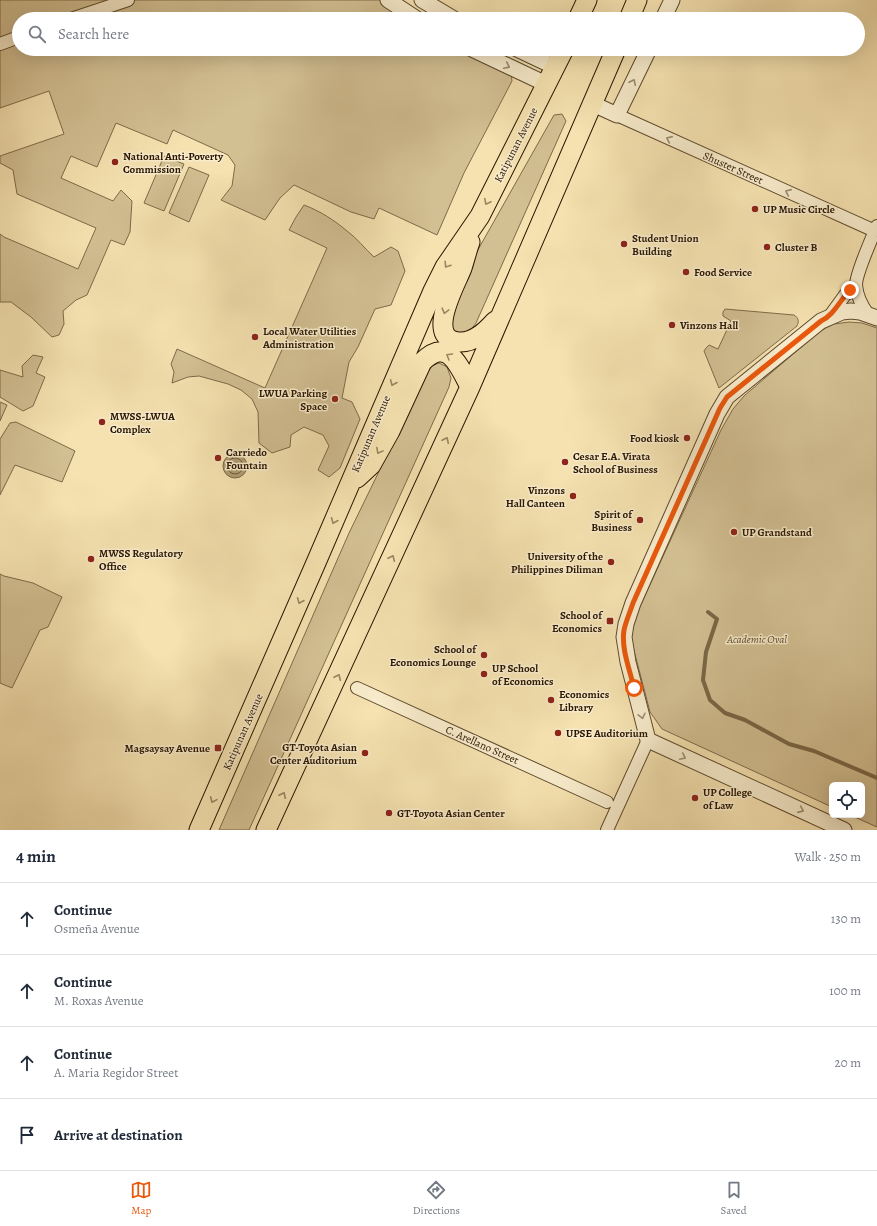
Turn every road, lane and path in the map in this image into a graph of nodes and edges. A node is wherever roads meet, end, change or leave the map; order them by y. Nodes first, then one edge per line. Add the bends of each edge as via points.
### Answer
1 (128, 0) edge
2 (388, 0) edge
3 (422, 0) edge
4 (587, 0) edge
5 (638, 0) edge
6 (672, 0) edge
7 (92, 12) edge
8 (406, 12) edge
9 (442, 12) edge
10 (581, 12) edge
11 (632, 12) edge
12 (666, 12) edge
13 (12, 40) edge
14 (0, 44) edge
15 (487, 56) edge
16 (532, 56) edge
17 (560, 56) edge
18 (613, 56) edge
19 (646, 56) edge
20 (555, 67) junction
21 (546, 84) junction
22 (591, 104) junction
23 (617, 115) junction
24 (477, 221) junction
25 (876, 228) edge
26 (856, 285) junction
27 (873, 316) edge
28 (500, 317) junction
29 (829, 317) junction
30 (470, 387) junction
31 (349, 485) junction
32 (357, 688) dead end
33 (648, 740) junction
34 (607, 802) dead end
35 (199, 830) edge
36 (266, 830) edge
37 (607, 830) edge
38 (844, 830) edge

1 - 7 street
2 - 8 street
3 - 9 street
4 - 10 main road
5 - 11 main road
6 - 12 street
13 - 14 street
15 -> 21 street
16 - 20 street
17 - 20 main road, Katipunan Avenue
18 - 22 main road
23 -> 19 street
20 - 21 main road, Katipunan Avenue
21 -> 24 main road, Katipunan Avenue
22 - 23 street, Shuster Street
22 - 28 main road
25 -> 23 street, Shuster Street
24 -> 28 main road via 443,315 443,329 450,339 469,341 488,329
24 -> 31 main road, Katipunan Avenue via 445,267 433,291
25 - 26 street
26 - 27 street via 861,303
26 - 29 street
27 - 29 street via 860,312 842,312
28 - 30 main road
29 -> 33 street via 809,330 727,397 717,414 633,603 624,637
30 -> 31 main road via 453,357 444,352 430,355 422,362 371,466
36 -> 30 main road
31 -> 35 main road, Katipunan Avenue
32 - 34 street, C. Arellano Street
33 - 37 street
33 -> 38 street

